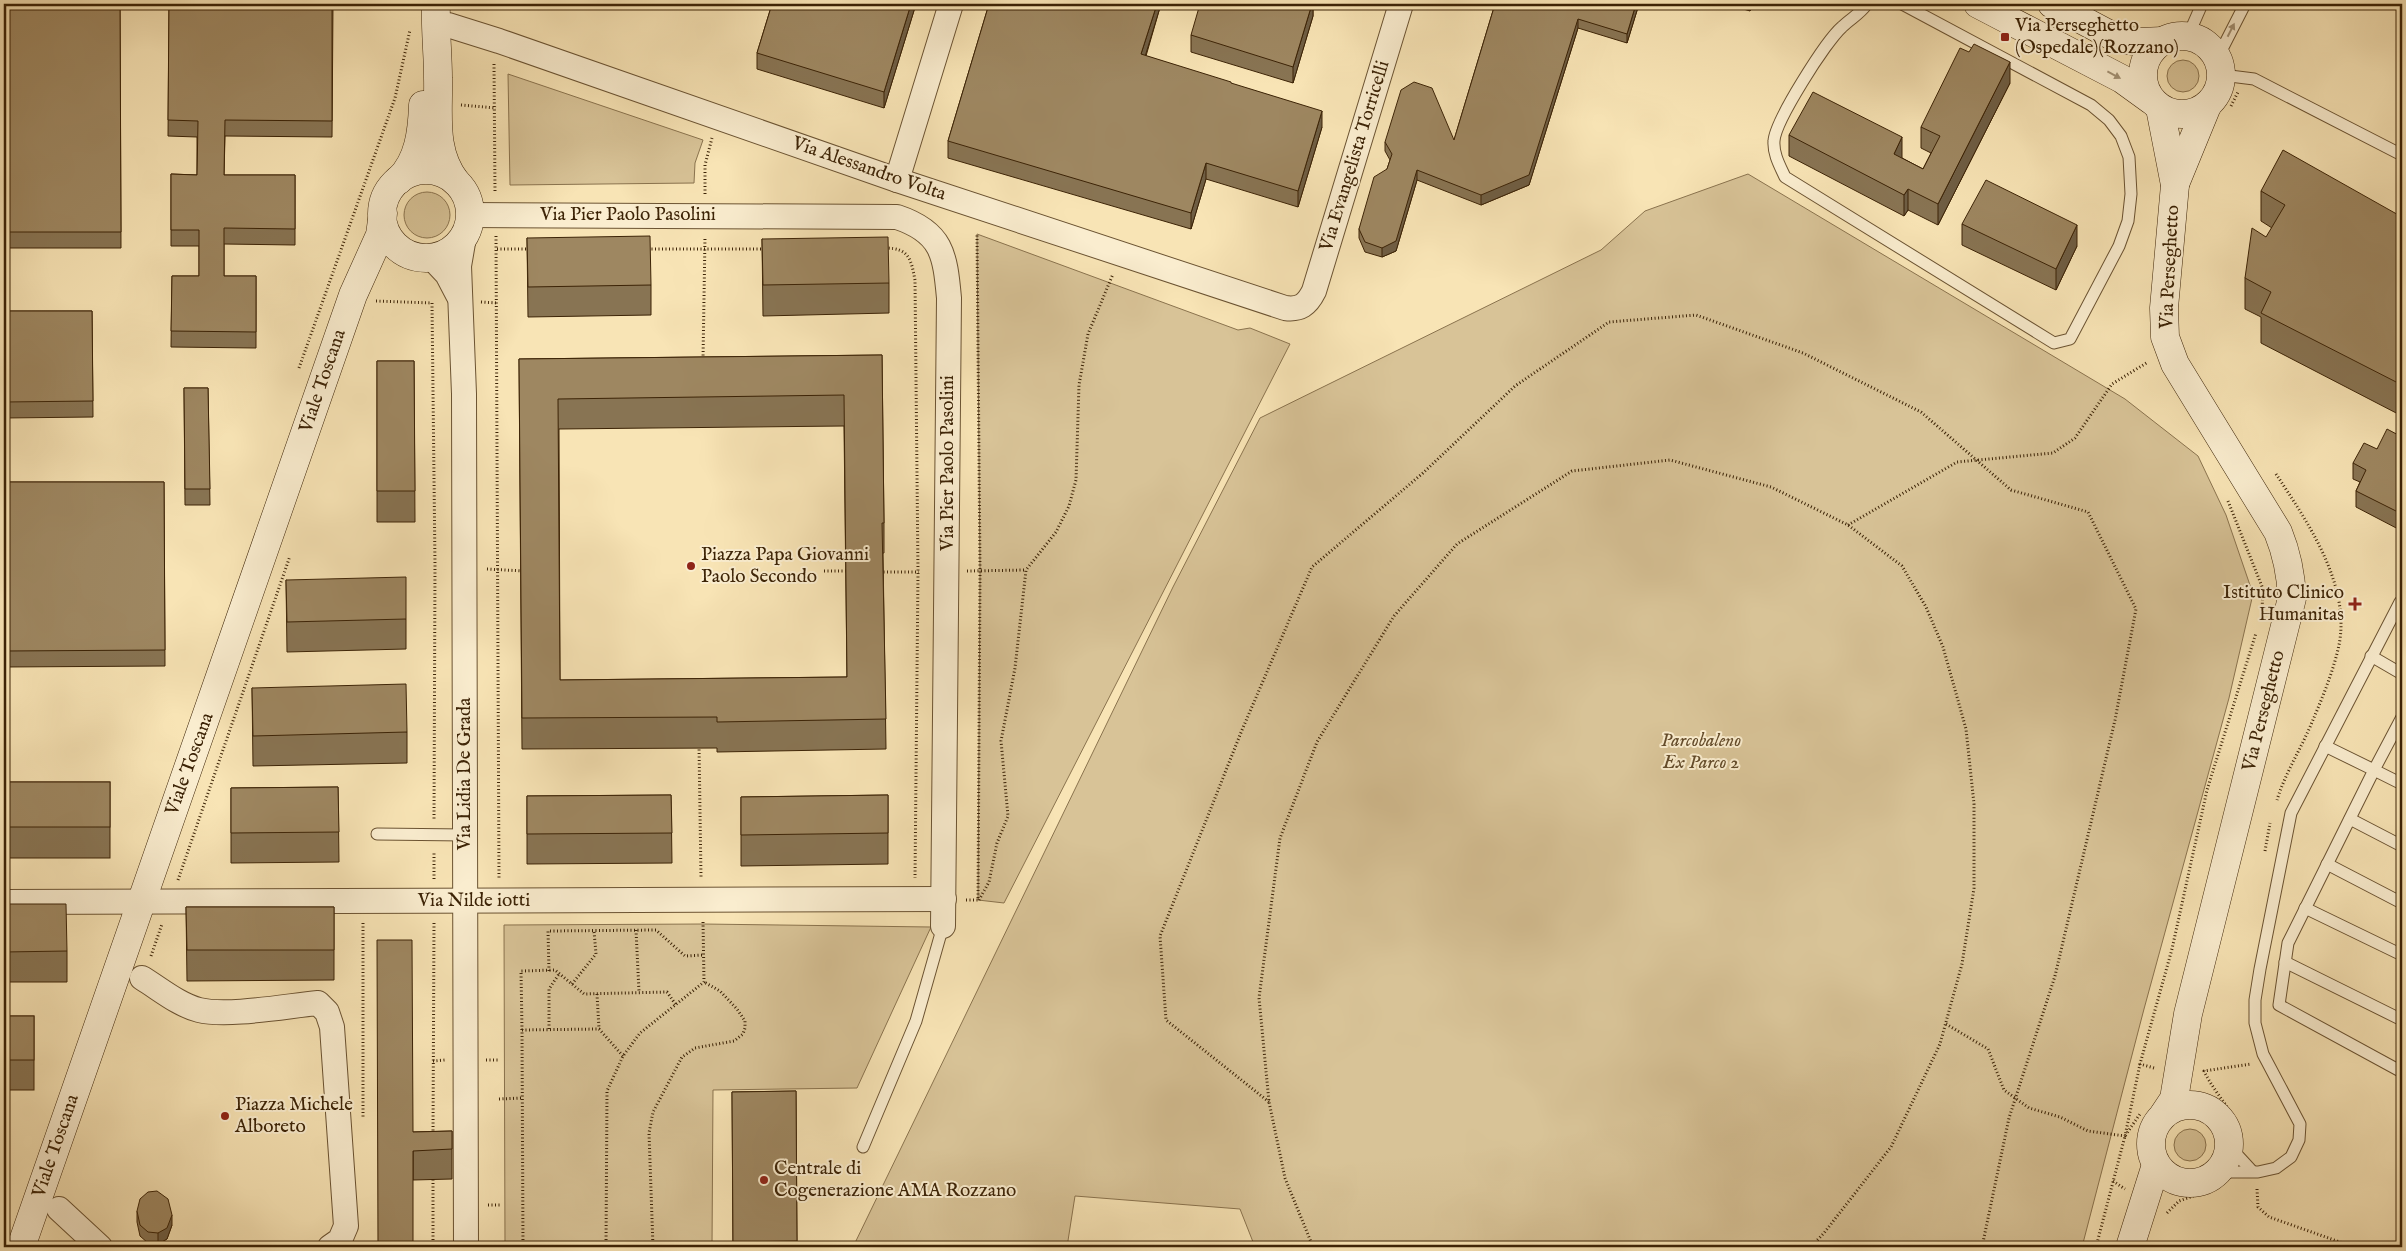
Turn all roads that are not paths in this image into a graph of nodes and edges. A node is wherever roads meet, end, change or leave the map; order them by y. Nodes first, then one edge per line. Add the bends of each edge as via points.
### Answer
1 (951, 4) edge
2 (1401, 4) edge
3 (1867, 4) edge
4 (1902, 4) edge
5 (1978, 4) edge
6 (2052, 4) edge
7 (2202, 4) edge
8 (2245, 4) edge
9 (429, 24) edge
10 (2176, 38) junction
11 (2220, 66) junction
12 (2156, 104) junction
13 (2207, 106) junction
14 (2402, 155) edge
15 (400, 180) junction
16 (897, 180) junction
17 (456, 182) junction
18 (2175, 185) junction
19 (383, 213) junction
20 (476, 223) junction
21 (426, 258) junction
22 (363, 290) junction
23 (460, 302) junction
24 (1303, 306) joint
25 (2400, 602) dead end
26 (2371, 656) junction
27 (2402, 674) edge
28 (2400, 725) edge
29 (2325, 746) junction
30 (2374, 770) junction
31 (2402, 784) edge
32 (2350, 819) junction
33 (377, 834) dead end
34 (465, 835) junction
35 (2402, 846) edge
36 (2327, 864) junction
37 (944, 899) junction
38 (465, 901) junction
39 (4, 902) edge
40 (140, 902) junction
41 (2402, 903) edge
42 (2305, 908) junction
43 (943, 926) joint
44 (2402, 956) edge
45 (2285, 962) junction
46 (142, 978) dead end
47 (2402, 1020) edge
48 (2182, 1052) junction
49 (2402, 1072) edge
50 (2152, 1113) junction
51 (2218, 1116) junction
52 (2229, 1146) junction
53 (864, 1147) dead end
54 (2156, 1165) junction
55 (2252, 1171) junction
56 (2221, 1179) junction
57 (2189, 1184) junction
58 (59, 1210) dead end
59 (2132, 1242) edge
60 (21, 1247) edge
61 (100, 1247) edge
62 (330, 1247) edge
63 (466, 1247) edge

1 - 16 street
2 - 24 street, Via Evangelista Torricelli via 1314,291
3 - 4 lane via 1859,15 1841,27 1798,88 1781,121 1774,141 1777,161 1785,178 2054,343 2070,339 2119,246 2128,220 2131,194 2129,157 2121,136 2109,120 2091,105
5 -> 12 street via 2122,79
6 - 10 street via 2118,39 2140,42
7 - 10 lane
11 -> 8 lane
9 - 15 street via 417,150
9 - 16 street, Via Alessandro Volta via 448,25 499,41
9 - 17 street via 438,77 439,145 446,167
10 - 11 street via 2202,41
10 - 12 street via 2148,56 2143,69 2144,83
11 - 13 street via 2216,96
11 - 14 lane via 2254,79
12 - 13 street via 2174,114 2187,115
12 - 18 street, Via Perseghetto
13 - 18 street, Via Perseghetto
15 - 17 street via 416,172 429,171
15 - 19 street via 387,196
16 - 24 street, Via Alessandro Volta via 1285,308
17 - 20 street via 468,200
18 - 48 street, Via Perseghetto via 2164,308 2165,338 2175,364 2278,532 2286,551 2292,598 2188,1014
19 - 21 street via 385,229 392,241 407,254
19 - 22 street, Viale Toscana via 380,235
20 - 21 street via 447,253
20 - 23 street, Via Lidia De Grada via 458,266
20 - 37 street, Via Pier Paolo Pasolini via 705,216 896,217 929,233 939,246 946,264 948,298
21 - 22 street via 395,262 375,270
21 - 23 street, Via Lidia De Grada via 451,281
22 - 40 street, Viale Toscana
23 - 34 street, Via Lidia De Grada via 464,394
25 - 26 lane
26 - 27 lane
26 - 29 lane
28 - 30 lane
29 - 30 lane
29 - 55 lane via 2291,813 2255,1000 2255,1023 2263,1054 2300,1124 2299,1140 2291,1157 2276,1168
30 - 31 lane
30 - 32 lane
32 - 35 lane
32 - 36 lane
33 - 34 lane
34 - 38 street, Via Lidia De Grada
36 - 41 lane
36 - 42 lane
37 - 38 street, Via Nilde iotti
37 - 43 street, Via Pier Paolo Pasolini
38 - 40 street, Via Nilde iotti
38 - 63 street, Via Lidia De Grada
39 - 40 street, Via Nilde iotti
40 - 60 street, Viale Toscana
42 - 44 lane
42 - 45 lane via 2288,943
43 - 53 lane, Via Pier Paolo Pasolini via 916,1021
45 - 47 lane
45 - 49 lane via 2279,1005
46 - 62 street via 198,1010 221,1012 318,1003 327,1012 332,1027 346,1226 340,1240
48 - 50 street, Via Perseghetto via 2176,1072 2174,1099
48 - 51 street, Via Perseghetto via 2196,1089
50 - 51 street via 2187,1104 2201,1106
50 - 54 street via 2157,1122 2150,1147
51 - 52 street via 2228,1132
52 - 55 lane
52 - 56 street
54 - 57 street via 2171,1178
54 - 59 street
55 - 56 lane
56 - 57 street
57 - 59 street via 2169,1196
58 - 61 street

